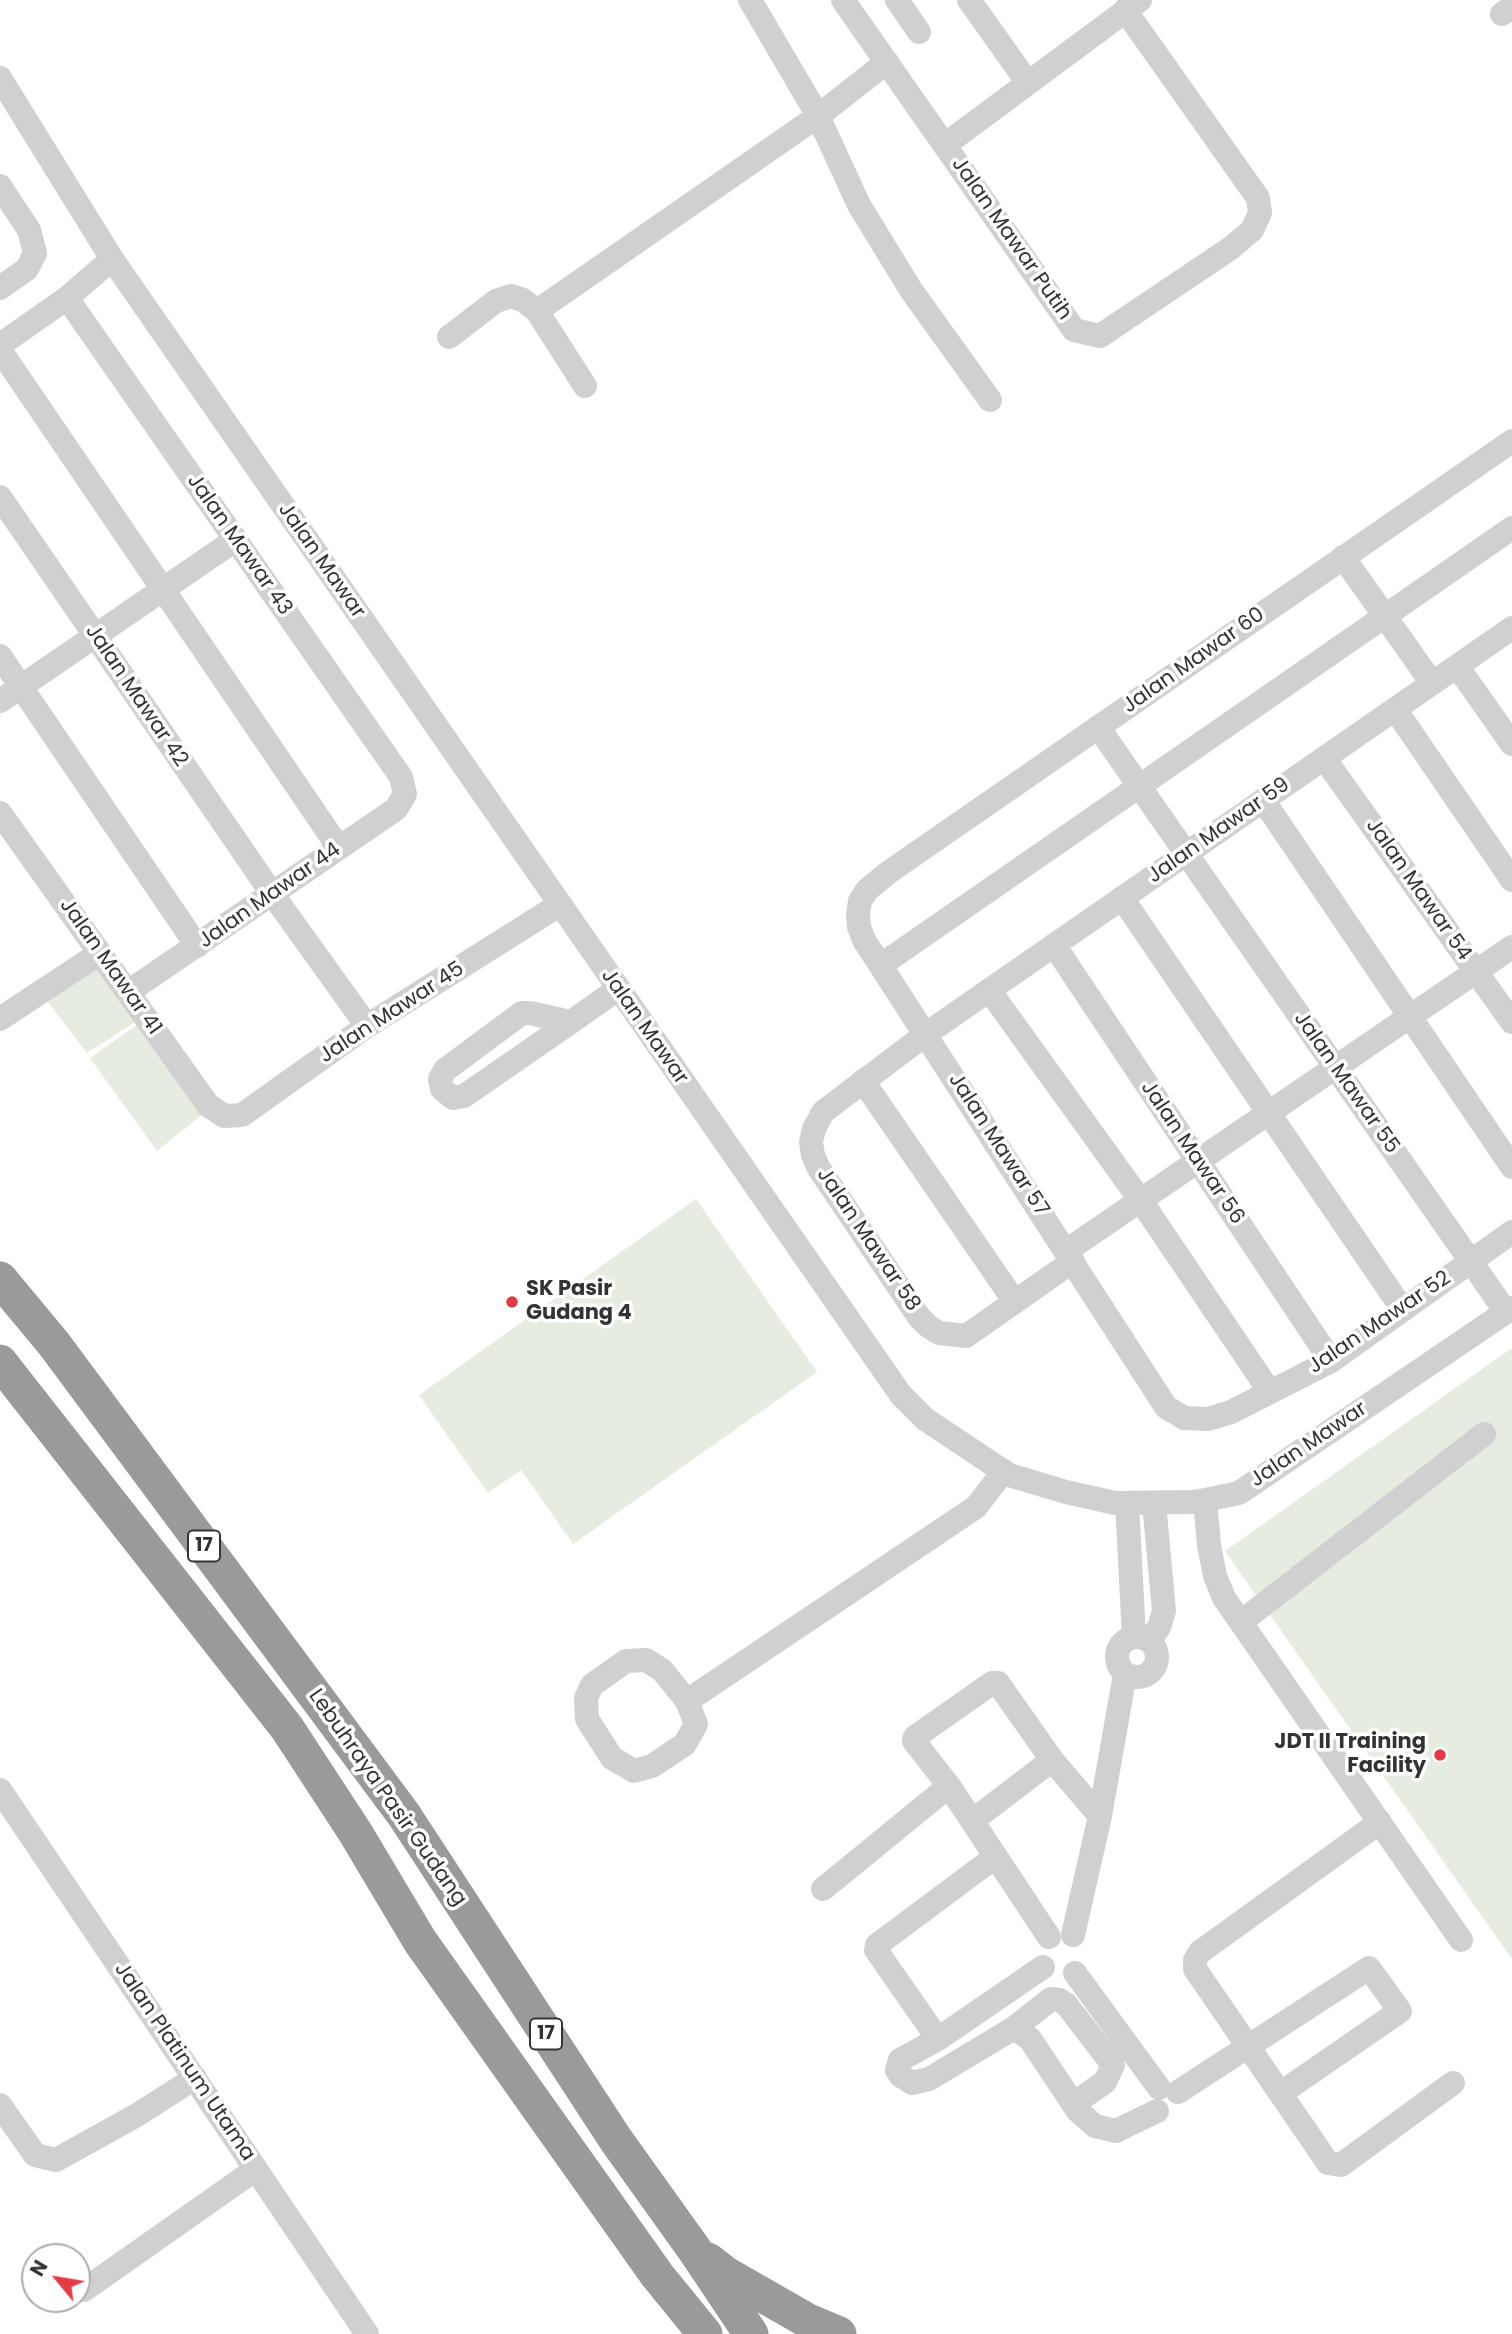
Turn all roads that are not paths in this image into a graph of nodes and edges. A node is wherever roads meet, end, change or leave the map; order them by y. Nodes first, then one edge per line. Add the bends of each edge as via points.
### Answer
1 (750, 0) edge
2 (844, 0) edge
3 (897, 0) edge
4 (969, 0) edge
5 (1132, 5) edge
6 (919, 32) dead end
7 (887, 62) junction
8 (0, 78) edge
9 (1028, 83) junction
10 (818, 116) junction
11 (946, 144) junction
12 (0, 186) edge
13 (112, 259) junction
14 (0, 288) edge
15 (67, 298) junction
16 (537, 311) junction
17 (449, 337) dead end
18 (0, 348) edge
19 (585, 386) dead end
20 (990, 400) dead end
21 (1512, 441) edge
22 (0, 497) edge
23 (1512, 528) edge
24 (235, 540) junction
25 (1343, 557) junction
26 (163, 589) junction
27 (1385, 617) junction
28 (1512, 628) edge
29 (95, 636) junction
30 (0, 656) edge
31 (1457, 666) junction
32 (1432, 683) junction
33 (21, 687) junction
34 (0, 701) edge
35 (1395, 709) junction
36 (1098, 727) junction
37 (1512, 744) edge
38 (1324, 758) junction
39 (1139, 786) junction
40 (405, 794) joint
41 (1263, 800) junction
42 (0, 813) edge
43 (340, 848) junction
44 (1185, 854) junction
45 (1512, 880) edge
46 (876, 881) joint
47 (273, 895) junction
48 (1122, 898) junction
49 (559, 905) junction
50 (1054, 945) junction
51 (197, 946) junction
52 (1512, 947) edge
53 (100, 953) junction
54 (881, 965) junction
55 (1476, 971) junction
56 (618, 989) junction
57 (989, 990) junction
58 (128, 992) junction
59 (1409, 1016) junction
60 (0, 1019) edge
61 (1512, 1022) edge
62 (571, 1023) junction
63 (367, 1027) junction
64 (926, 1034) junction
65 (1334, 1067) junction
66 (863, 1080) junction
67 (1269, 1113) junction
68 (224, 1116) joint
69 (1198, 1162) junction
70 (1512, 1167) edge
71 (1141, 1201) junction
72 (1512, 1232) edge
73 (1070, 1256) junction
74 (1471, 1262) junction
75 (0, 1279) edge
76 (1014, 1302) junction
77 (1403, 1310) junction
78 (1509, 1310) edge
79 (1331, 1361) junction
80 (0, 1362) edge
81 (1270, 1392) junction
82 (1166, 1407) joint
83 (1484, 1434) dead end
84 (1004, 1471) junction
85 (1205, 1500) junction
86 (1127, 1503) junction
87 (1154, 1503) junction
88 (1241, 1622) junction
89 (1141, 1639) junction
90 (1125, 1674) junction
91 (687, 1701) junction
92 (1052, 1760) junction
93 (949, 1786) junction
94 (0, 1790) edge
95 (1100, 1816) junction
96 (972, 1821) junction
97 (1380, 1822) junction
98 (995, 1857) junction
99 (823, 1889) dead end
100 (1061, 1936) junction
101 (1461, 1940) dead end
102 (1043, 1967) junction
103 (1075, 1973) junction
104 (1014, 2028) junction
105 (938, 2039) junction
106 (1247, 2046) junction
107 (195, 2078) junction
108 (1453, 2083) dead end
109 (1281, 2093) junction
110 (1165, 2097) junction
111 (1073, 2104) junction
112 (0, 2105) edge
113 (256, 2169) junction
114 (694, 2249) junction
115 (657, 2275) junction
116 (91, 2285) edge
117 (367, 2334) edge
118 (690, 2334) edge
119 (705, 2334) edge
120 (751, 2334) edge
121 (838, 2334) edge

1 - 10 street
2 - 7 street, Jalan Mawar Putih
3 - 6 street
4 - 9 street
5 - 9 street
5 - 11 street, Jalan Mawar Putih via 1258,198 1260,213 1252,230 1231,248 1100,336 1087,335 1074,330
7 - 10 street
7 - 11 street, Jalan Mawar Putih
8 - 13 street, Jalan Mawar
9 - 11 street
10 - 16 street
10 - 20 street via 859,205 911,290
12 - 14 street via 29,230 35,253 27,269
13 - 15 street
13 - 49 street, Jalan Mawar
15 - 18 street
15 - 24 street, Jalan Mawar 43
16 - 17 street via 511,296 496,301
16 - 19 street
18 - 26 street
21 - 25 street, Jalan Mawar 60
22 - 29 street, Jalan Mawar 42
23 - 27 street
24 - 26 street
24 - 40 street, Jalan Mawar 43 via 401,777
25 - 27 street
25 - 36 street, Jalan Mawar 60
26 - 29 street
26 - 43 street
27 - 32 street
27 - 39 street
28 - 31 street, Jalan Mawar 59
29 - 33 street
29 - 47 street, Jalan Mawar 42
30 - 33 street
31 - 32 street, Jalan Mawar 59
31 - 37 street
32 - 35 street, Jalan Mawar 59
33 - 34 street
33 - 51 street
35 - 38 street, Jalan Mawar 59
35 - 45 street
36 - 39 street, Jalan Mawar 55
36 - 46 street, Jalan Mawar 60
38 - 41 street, Jalan Mawar 59
38 - 55 street, Jalan Mawar 54
39 - 44 street, Jalan Mawar 55
39 - 54 street
40 - 43 street, Jalan Mawar 44 via 396,809
41 - 44 street, Jalan Mawar 59
41 - 59 street
42 - 53 street, Jalan Mawar 41
43 - 47 street, Jalan Mawar 44
44 - 48 street, Jalan Mawar 59
44 - 65 street, Jalan Mawar 55
46 - 54 street, Jalan Mawar 57 via 860,901 858,914 864,940
47 - 51 street, Jalan Mawar 44
47 - 63 street, Jalan Mawar 42
48 - 50 street, Jalan Mawar 59
48 - 67 street
49 - 56 street, Jalan Mawar
49 - 63 street, Jalan Mawar 45
50 - 57 street, Jalan Mawar 59
50 - 69 street, Jalan Mawar 56
51 - 58 street, Jalan Mawar 44
52 - 55 street, Jalan Mawar 58
53 - 58 street, Jalan Mawar 41
53 - 60 street
54 - 64 street, Jalan Mawar 57
55 - 59 street, Jalan Mawar 58
55 - 61 street, Jalan Mawar 54
56 - 62 street
56 - 84 street, Jalan Mawar via 901,1395 925,1419
57 - 64 street, Jalan Mawar 59
57 - 71 street
58 - 68 street, Jalan Mawar 41 via 208,1105
59 - 65 street, Jalan Mawar 58
59 - 70 street
62 - 62 street via 464,1096 453,1098 442,1089 440,1079 445,1070 522,1013
63 - 68 street, Jalan Mawar 45 via 242,1115
64 - 66 street, Jalan Mawar 58
64 - 73 street, Jalan Mawar 57
65 - 67 street, Jalan Mawar 58
65 - 74 street, Jalan Mawar 55
66 - 76 street
66 - 76 street, Jalan Mawar 58 via 824,1112 814,1129 813,1155 919,1317 939,1333 966,1336
67 - 69 street, Jalan Mawar 58
67 - 77 street
69 - 71 street, Jalan Mawar 58
69 - 79 street, Jalan Mawar 56
71 - 73 street, Jalan Mawar 58
71 - 81 street
72 - 74 street, Jalan Mawar 52
73 - 76 street, Jalan Mawar 58
73 - 82 street, Jalan Mawar 57
74 - 77 street, Jalan Mawar 52
74 - 78 street, Jalan Mawar 55
75 - 114 highway, Lebuhraya Pasir Gudang / 17 via 54,1344 404,1815 615,2140
77 - 79 street, Jalan Mawar 52
78 - 85 street, Jalan Mawar via 1239,1493
79 - 81 street, Jalan Mawar 52
80 - 115 highway, Lebuhraya Pasir Gudang / 17 via 287,1728 420,1941
81 - 82 street, Jalan Mawar 52 via 1208,1419 1184,1418
83 - 88 street
84 - 86 street, Jalan Mawar via 1066,1492
84 - 91 street via 976,1507
85 - 87 street, Jalan Mawar
85 - 88 street via 1215,1576
86 - 87 street, Jalan Mawar
86 - 89 street
87 - 89 street via 1164,1611 1159,1627
88 - 97 street
89 - 90 street via 1120,1645 1116,1661
89 - 90 street via 1157,1654 1154,1670 1140,1678
90 - 95 street
91 - 91 street via 662,1670 646,1660 626,1661 592,1685 586,1699 587,1719 612,1758 634,1771 652,1766 685,1744 696,1724
92 - 93 street via 998,1683 992,1683 915,1737
92 - 95 street
92 - 96 street
93 - 96 street
93 - 99 street
94 - 107 street, Jalan Platinum Utama
95 - 100 street
96 - 98 street
97 - 101 street
97 - 106 street via 1195,1960 1195,1969
98 - 100 street
98 - 105 street via 877,1945 876,1950
100 - 102 street via 1040,1949
100 - 103 street via 1083,1946 1084,1961
102 - 103 street via 1058,1977
102 - 105 street
103 - 110 street
104 - 105 street via 929,2079 912,2083 901,2076 897,2070 900,2060
104 - 111 street via 1030,2039
104 - 111 street via 1051,1999 1066,2004 1112,2065 1105,2082
106 - 109 street
106 - 109 street via 1369,1968 1400,2011
106 - 110 street
107 - 112 street via 57,2160 35,2155
107 - 113 street, Jalan Platinum Utama
108 - 109 street via 1341,2165 1328,2163
110 - 111 street via 1116,2131 1096,2126
113 - 116 street
113 - 117 street, Jalan Platinum Utama
114 - 120 highway, Lebuhraya Pasir Gudang / 17
114 - 121 highway via 726,2274
115 - 118 highway
115 - 119 highway, Lebuhraya Pasir Gudang / 17

